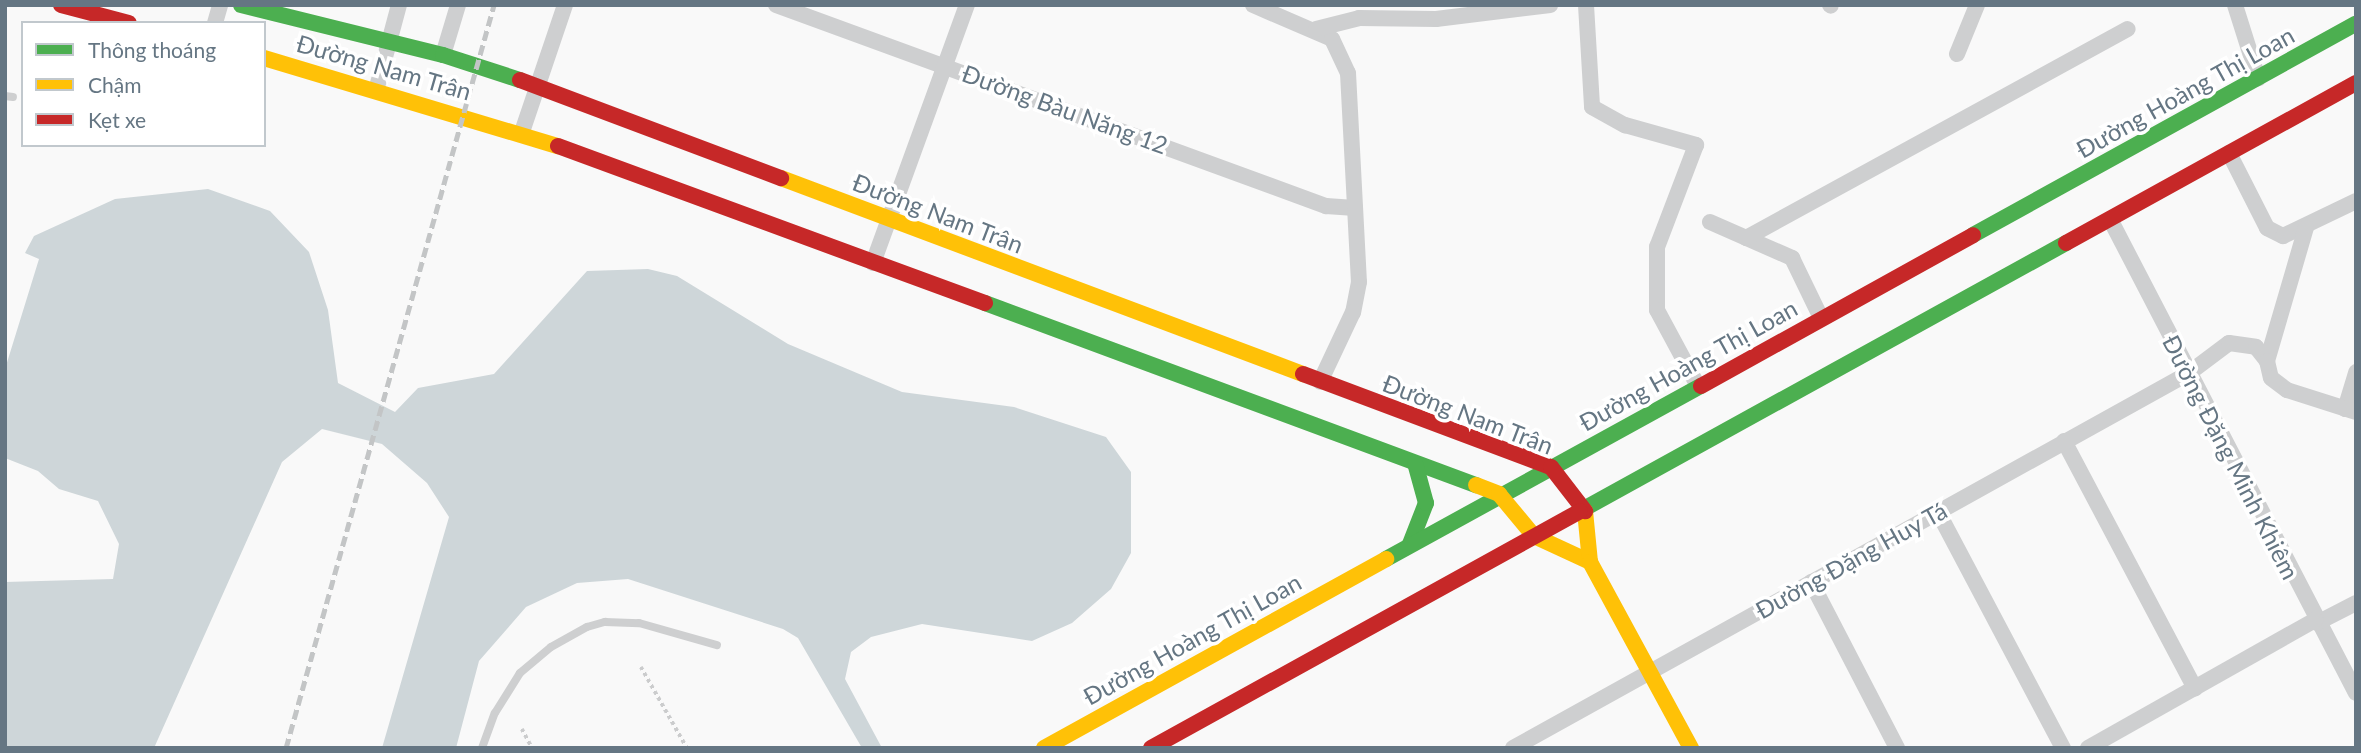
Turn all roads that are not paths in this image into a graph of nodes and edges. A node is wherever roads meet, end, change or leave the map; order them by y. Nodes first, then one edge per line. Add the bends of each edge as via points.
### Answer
1 (61, 5) edge
2 (241, 5) edge
3 (399, 5) edge
4 (457, 5) edge
5 (565, 5) edge
6 (776, 5) edge
7 (967, 5) edge
8 (1253, 5) edge
9 (1550, 5) edge
10 (1586, 5) edge
11 (1977, 5) edge
12 (2235, 5) edge
13 (121, 21) edge
14 (2356, 24) edge
15 (1316, 29) junction
16 (2128, 29) dead end
17 (389, 42) junction
18 (1957, 54) dead end
19 (443, 55) junction
20 (266, 59) edge
21 (944, 65) junction
22 (2258, 78) junction
23 (2356, 83) edge
24 (537, 86) junction
25 (377, 87) junction
26 (522, 132) junction
27 (2229, 153) junction
28 (2356, 201) edge
29 (1355, 208) junction
30 (890, 219) junction
31 (2110, 219) junction
32 (1710, 222) dead end
33 (2306, 229) junction
34 (1746, 238) junction
35 (873, 263) junction
36 (1821, 318) junction
37 (2267, 362) junction
38 (2356, 372) edge
39 (2189, 373) junction
40 (1320, 382) junction
41 (1698, 386) junction
42 (2350, 410) edge
43 (2064, 441) junction
44 (1415, 463) junction
45 (1550, 467) junction
46 (1499, 494) junction
47 (1585, 508) junction
48 (1938, 512) junction
49 (1534, 536) junction
50 (1410, 544) junction
51 (1590, 562) junction
52 (1811, 582) junction
53 (2356, 603) edge
54 (2316, 621) junction
55 (717, 645) dead end
56 (1650, 671) junction
57 (2195, 688) junction
58 (2356, 693) edge
59 (482, 748) edge
60 (1044, 748) edge
61 (1151, 748) edge
62 (1513, 748) edge
63 (1692, 748) edge
64 (1897, 748) edge
65 (2063, 748) edge
66 (2088, 748) edge

1 - 13 street
2 - 17 street, Đường Nam Trân
3 - 17 street
4 - 19 street
5 - 24 street
6 - 21 street, Đường Bàu Năng 12
7 - 21 street
8 - 15 street
9 - 15 street via 1436,19 1359,18
10 - 41 street via 1592,107 1625,125 1696,145 1657,247 1657,310
11 - 18 street
12 - 22 street
14 - 22 street, Đường Hoàng Thị Loan
15 - 29 street via 1332,39 1348,73
16 - 34 street
17 - 19 street, Đường Nam Trân
17 - 25 street
19 - 24 street, Đường Nam Trân
20 - 25 street, Đường Nam Trân
21 - 29 street, Đường Bàu Năng 12 via 1326,206
21 - 30 street
22 - 36 street, Đường Hoàng Thị Loan
23 - 27 street
24 - 26 street
24 - 30 street, Đường Nam Trân
25 - 26 street, Đường Nam Trân
26 - 35 street, Đường Nam Trân
27 - 31 street
27 - 33 street via 2267,228 2283,236
28 - 33 street
29 - 40 street via 1359,282 1353,312
30 - 35 street
30 - 40 street, Đường Nam Trân
31 - 39 street, Đường Đặng Minh Khiêm
31 - 47 street
32 - 34 street
33 - 37 street
34 - 36 street via 1791,258
35 - 44 street, Đường Nam Trân
36 - 41 street, Đường Hoàng Thị Loan
37 - 39 street, Đường Đặng Huy Tá via 2256,347 2229,343
37 - 42 street via 2276,384
38 - 42 street
39 - 43 street, Đường Đặng Huy Tá
39 - 54 street, Đường Đặng Minh Khiêm
40 - 45 street, Đường Nam Trân
41 - 45 street, Đường Hoàng Thị Loan
43 - 48 street, Đường Đặng Huy Tá
43 - 57 street
44 - 46 street, Đường Nam Trân
44 - 50 street via 1426,503
45 - 46 street, Đường Hoàng Thị Loan
45 - 47 street, Đường Nam Trân
46 - 49 street, Đường Nam Trân
46 - 50 street, Đường Hoàng Thị Loan
47 - 49 street
47 - 51 street
48 - 52 street, Đường Đặng Huy Tá
48 - 65 street
49 - 51 street, Đường Nam Trân
49 - 61 street
50 - 60 street, Đường Hoàng Thị Loan
51 - 56 street
52 - 56 street, Đường Đặng Huy Tá
52 - 64 street
53 - 54 street
54 - 57 street
54 - 58 street, Đường Đặng Minh Khiêm
55 - 59 lane via 639,623 605,622 587,627 551,647 520,673 495,713
56 - 62 street, Đường Đặng Huy Tá
56 - 63 street
57 - 66 street

